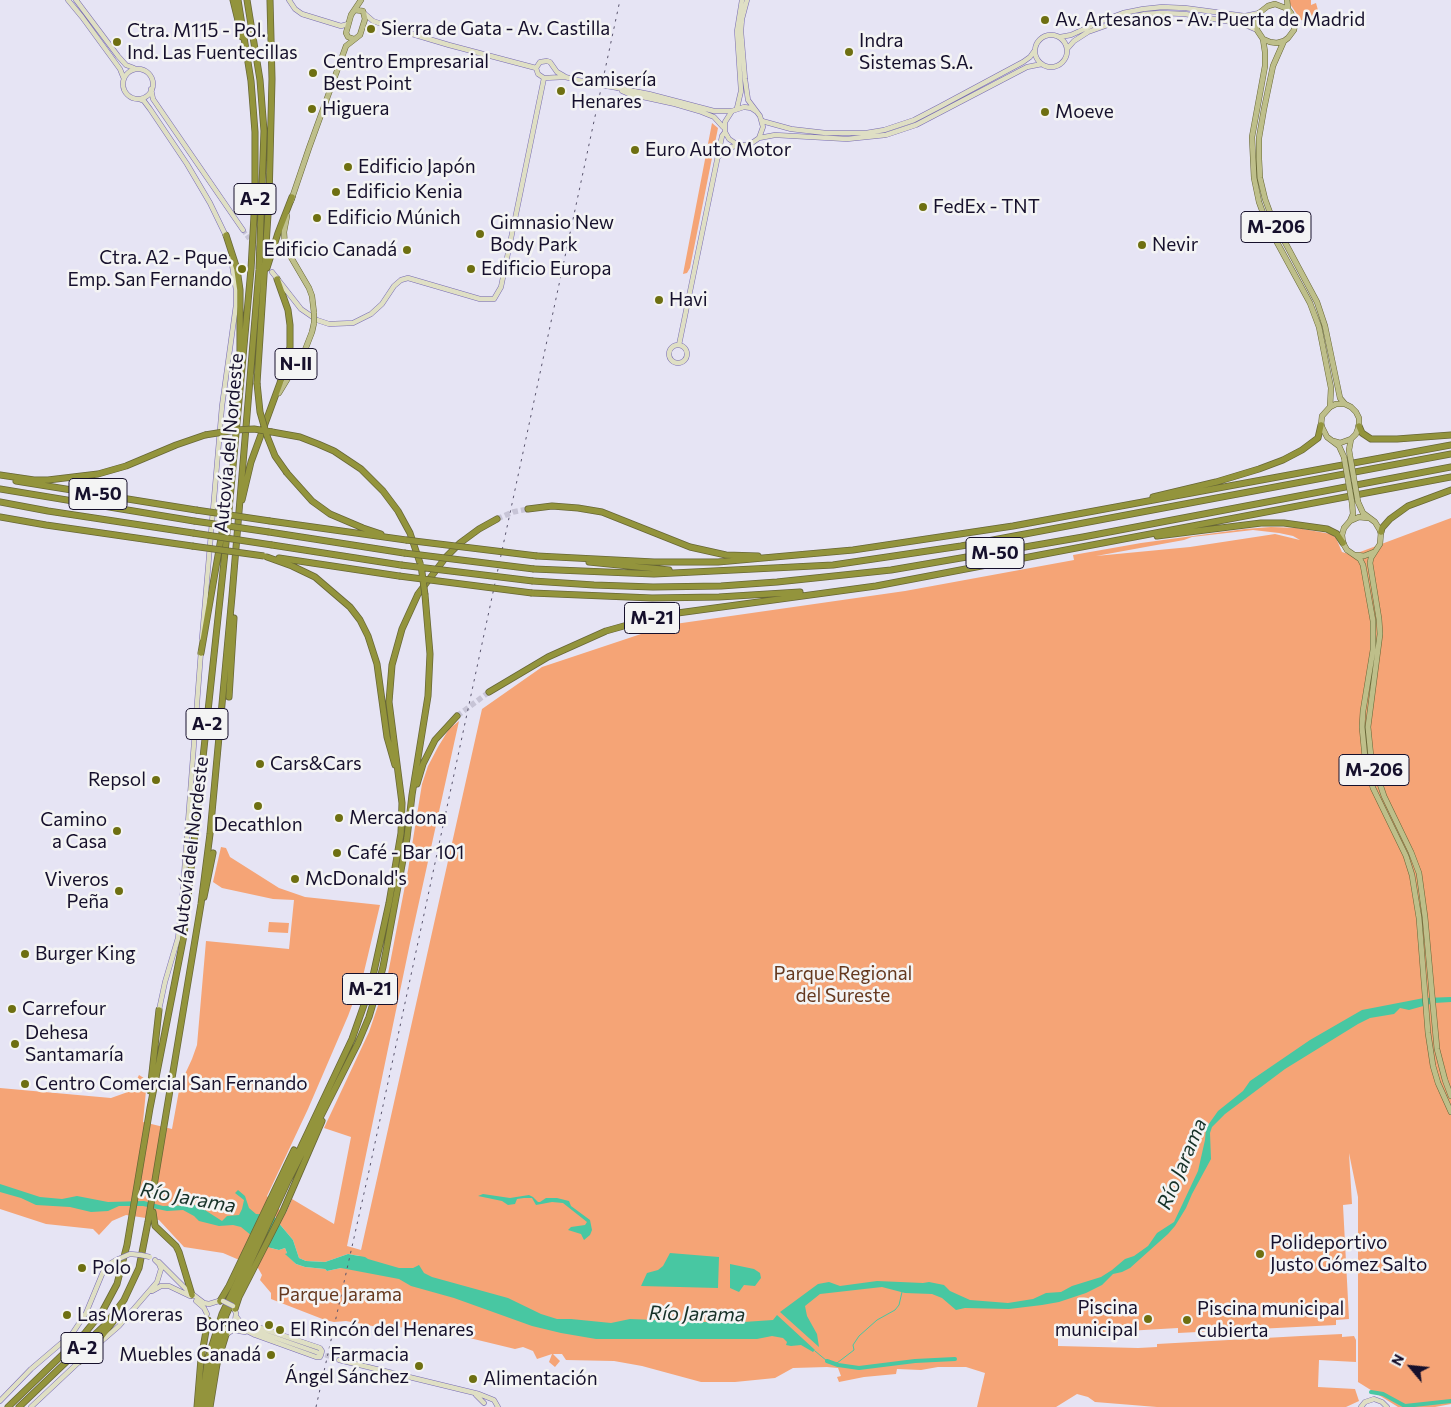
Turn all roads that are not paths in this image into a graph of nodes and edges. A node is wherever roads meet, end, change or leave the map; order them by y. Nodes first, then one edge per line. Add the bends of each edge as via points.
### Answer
1 (68, 0) edge
2 (76, 0) edge
3 (233, 0) edge
4 (238, 0) edge
5 (248, 0) edge
6 (270, 0) edge
7 (289, 0) edge
8 (362, 0) edge
9 (742, 0) edge
10 (747, 0) edge
11 (1272, 0) edge
12 (1287, 0) edge
13 (1268, 6) junction
14 (1288, 9) junction
15 (355, 10) junction
16 (364, 13) junction
17 (1260, 13) junction
18 (318, 19) junction
19 (373, 20) junction
20 (348, 24) junction
21 (364, 24) junction
22 (1257, 30) junction
23 (346, 33) junction
24 (1060, 37) junction
25 (354, 39) junction
26 (1263, 39) junction
27 (1284, 41) junction
28 (1068, 49) junction
29 (1035, 50) junction
30 (1042, 64) junction
31 (536, 68) junction
32 (554, 68) junction
33 (135, 69) junction
34 (550, 76) junction
35 (566, 77) junction
36 (544, 78) junction
37 (124, 79) junction
38 (251, 81) junction
39 (618, 88) junction
40 (151, 89) junction
41 (139, 99) junction
42 (734, 109) junction
43 (757, 112) junction
44 (762, 121) junction
45 (724, 130) junction
46 (759, 138) junction
47 (738, 146) junction
48 (717, 158) junction
49 (292, 197) junction
50 (243, 230) tunnel mouth
51 (226, 235) junction
52 (272, 272) dead end
53 (277, 279) junction
54 (261, 315) junction
55 (679, 345) junction
56 (239, 399) junction
57 (274, 402) junction
58 (1345, 404) junction
59 (1330, 407) junction
60 (1321, 425) junction
61 (1359, 426) junction
62 (1451, 435) edge
63 (1351, 439) junction
64 (1333, 441) junction
65 (1451, 445) edge
66 (1451, 454) edge
67 (1451, 467) edge
68 (0, 476) edge
69 (231, 477) junction
70 (1451, 477) edge
71 (0, 489) edge
72 (1451, 490) edge
73 (0, 502) edge
74 (1356, 502) junction
75 (528, 509) tunnel mouth
76 (1080, 513) junction
77 (0, 517) edge
78 (1368, 518) junction
79 (497, 519) tunnel mouth
80 (1350, 521) junction
81 (237, 522) junction
82 (1381, 532) junction
83 (403, 540) junction
84 (1343, 543) junction
85 (1098, 544) junction
86 (1376, 550) junction
87 (1355, 555) junction
88 (266, 556) junction
89 (537, 556) junction
90 (782, 556) junction
91 (678, 573) junction
92 (830, 591) junction
93 (232, 596) junction
94 (201, 653) junction
95 (489, 692) tunnel mouth
96 (229, 697) dead end
97 (457, 716) tunnel mouth
98 (400, 781) junction
99 (410, 819) junction
100 (214, 853) dead end
101 (201, 904) junction
102 (160, 1010) joint
103 (344, 1070) junction
104 (1451, 1096) edge
105 (150, 1108) junction
106 (1451, 1112) edge
107 (283, 1181) junction
108 (151, 1223) junction
109 (253, 1243) junction
110 (155, 1260) junction
111 (134, 1280) junction
112 (146, 1295) junction
113 (192, 1295) junction
114 (221, 1300) junction
115 (212, 1304) junction
116 (234, 1310) junction
117 (207, 1317) junction
118 (244, 1327) junction
119 (228, 1328) junction
120 (255, 1333) junction
121 (223, 1339) junction
122 (319, 1353) tunnel mouth
123 (339, 1360) tunnel mouth
124 (80, 1361) junction
125 (473, 1393) junction
126 (488, 1399) junction
127 (0, 1401) edge
128 (483, 1405) edge
129 (1361, 1406) edge
130 (8, 1407) edge
131 (19, 1407) edge
132 (31, 1407) edge
133 (196, 1407) edge
134 (201, 1407) edge
135 (205, 1407) edge
136 (210, 1407) edge
137 (497, 1407) edge
138 (1387, 1407) edge

1 - 37 street
2 - 33 street via 126,65
3 - 38 highway
4 - 38 highway, Autovía del Nordeste / A-2
5 - 81 highway, Autovía del Nordeste / A-2 via 264,131 258,288
6 - 54 highway via 271,122
7 - 18 street via 302,14
8 - 15 main road, N-II
8 - 16 main road, N-II
9 - 42 street via 737,31 742,91
10 - 43 street via 742,19 742,52 748,100
11 - 13 main road
12 - 14 main road, M-206
13 - 14 main road
13 - 17 main road
14 - 27 main road, M-206 via 1295,23 1291,35
15 - 16 main road
15 - 20 main road, N-II
16 - 19 street
16 - 21 main road, N-II
17 - 22 main road
17 - 24 street via 1245,16 1186,8 1143,9 1123,13
18 - 20 street via 340,26
18 - 23 street
19 - 21 street
19 - 31 street via 449,45
20 - 23 main road, N-II
21 - 25 main road, N-II via 360,35
22 - 26 main road, M-206
22 - 28 street via 1244,24 1193,15 1145,14 1088,32
23 - 25 main road
24 - 28 street
24 - 29 street via 1044,36
25 - 49 main road, N-II via 346,46
26 - 27 main road via 1277,43
26 - 59 main road, M-206 via 1265,66 1252,137 1254,178 1267,224 1310,303 1319,327 1331,388
27 - 58 main road, M-206 via 1273,66 1264,109 1259,145 1260,178 1272,218 1317,302 1340,398
28 - 30 street via 1066,59 1060,65 1049,67
29 - 30 street
29 - 44 street via 1023,62 914,120 884,130 826,133 791,129
30 - 46 street via 1027,67 916,125 886,135 847,140 774,135
31 - 32 street via 546,60
31 - 36 street
32 - 34 street
32 - 35 street
33 - 37 street
33 - 40 street via 149,73
34 - 35 street
34 - 36 street
35 - 39 street, bridge
36 - 53 street via 501,287 494,300 405,278 372,314 353,323 337,324 322,322 305,312
37 - 41 street via 124,90 130,97
38 - 56 highway, Autovía del Nordeste / A-2 via 255,198
39 - 42 street via 714,111
39 - 45 street via 629,94 699,111 714,117
40 - 41 street
40 - 50 street via 153,99
41 - 51 street via 150,109 187,164
42 - 43 street via 751,108
42 - 45 street via 724,122
43 - 44 street
44 - 46 street
45 - 47 street via 729,140
45 - 48 street
46 - 47 street via 749,145
47 - 48 street via 727,148
48 - 55 street
49 - 54 highway via 270,256
49 - 57 main road, N-II, bridge via 284,239 288,253 312,296 314,323 305,350
51 - 56 highway via 240,290
51 - 94 street via 234,270 236,305 222,406
52 - 53 street
53 - 57 highway via 288,310 290,347
54 - 83 highway, bridge via 257,383 260,412 275,456 312,501 330,514
55 - 55 street via 670,352 671,359 678,363 688,354 685,347
56 - 69 highway, Autovía del Nordeste / A-2
57 - 81 highway via 251,462
58 - 59 main road
58 - 61 main road, M-206 via 1356,412
59 - 60 main road, M-206 via 1322,416
60 - 64 main road
60 - 76 highway via 1318,438 1283,460 1259,470
61 - 62 highway via 1371,438
61 - 63 main road
63 - 64 main road via 1340,443
63 - 74 main road, bridge via 1349,450
64 - 74 main road, bridge via 1342,450
65 - 76 highway, M-50
66 - 91 highway, M-50 via 890,557 833,565
67 - 73 highway, M-50, bridge via 971,557 844,576 663,587 533,581 401,565
68 - 83 highway, M-50, bridge via 52,488
68 - 99 highway, M-21, bridge via 48,480 98,474 205,435 254,429 300,437 334,450 361,469 383,491 410,533 420,563 425,595 430,654 428,696
69 - 94 highway
69 - 105 highway, Autovía del Nordeste / A-2 via 184,935
70 - 85 highway, M-50
71 - 91 highway, M-50, bridge via 404,553 534,569 623,574
72 - 82 highway via 1408,506 1390,519
74 - 78 main road
74 - 80 main road
75 - 90 highway via 552,506 594,511 698,549 726,554
76 - 90 highway, M-50 via 911,542
77 - 88 highway, M-50, bridge
78 - 80 main road
78 - 82 main road
79 - 98 highway, M-21 via 479,528 446,557 418,594 402,629 392,665 389,702
80 - 84 main road via 1344,528
81 - 93 highway, Autovía del Nordeste / A-2
82 - 86 main road, M-206
83 - 89 highway, M-50, bridge
84 - 85 highway via 1337,534 1327,529 1261,523
84 - 87 main road, M-206
85 - 92 highway, M-50 via 964,571
86 - 87 main road via 1364,556
86 - 104 main road, M-206 via 1370,568 1380,634 1370,712 1370,743 1379,784 1419,873 1440,1064
87 - 106 main road, M-206 via 1365,570 1372,621 1373,650 1363,711 1365,758 1373,788 1412,875 1433,1066
88 - 92 highway, M-50, bridge via 532,593 661,598
88 - 98 highway via 315,577 360,620 377,664 387,737
89 - 90 highway, M-50 via 654,562 736,561
89 - 91 highway
92 - 95 highway, M-21 via 663,615 606,631 548,657
93 - 96 highway
93 - 101 highway, Autovía del Nordeste / A-2
94 - 102 street via 178,938
97 - 99 highway, M-21 via 436,740 426,758
98 - 107 highway, M-21 via 401,833 371,985 362,1015
99 - 103 highway, M-21 via 384,967 369,1017
100 - 101 highway
101 - 108 highway, Autovía del Nordeste / A-2
102 - 105 highway
103 - 107 highway, M-21
103 - 116 highway via 265,1249
105 - 130 highway, Autovía del Nordeste / A-2 via 120,1275 112,1293 85,1333
107 - 109 highway, M-21
108 - 111 highway, A-2
108 - 113 highway via 176,1246
109 - 114 highway
109 - 134 highway, M-21 via 214,1335
109 - 135 highway, M-21 via 219,1336
110 - 112 street via 160,1273
110 - 113 street
110 - 127 street, bridge via 141,1254 130,1254 111,1263 103,1272 88,1309 72,1334
111 - 124 highway via 121,1312
111 - 131 highway, A-2 via 106,1324
112 - 117 street via 161,1286 175,1288 202,1306
112 - 124 street via 119,1326
113 - 115 street
114 - 115 street
114 - 116 street, bridge
115 - 117 street
116 - 118 street
116 - 119 street
117 - 119 street, bridge via 213,1327
117 - 133 highway
118 - 119 street
118 - 120 street
118 - 120 street via 258,1327 320,1348 321,1355 316,1357
119 - 121 highway
120 - 121 street via 233,1330
120 - 122 street
121 - 136 highway
123 - 125 street
124 - 132 street
125 - 126 street
125 - 128 street via 480,1397
126 - 128 street
126 - 137 street via 494,1400
129 - 138 street via 1374,1399

